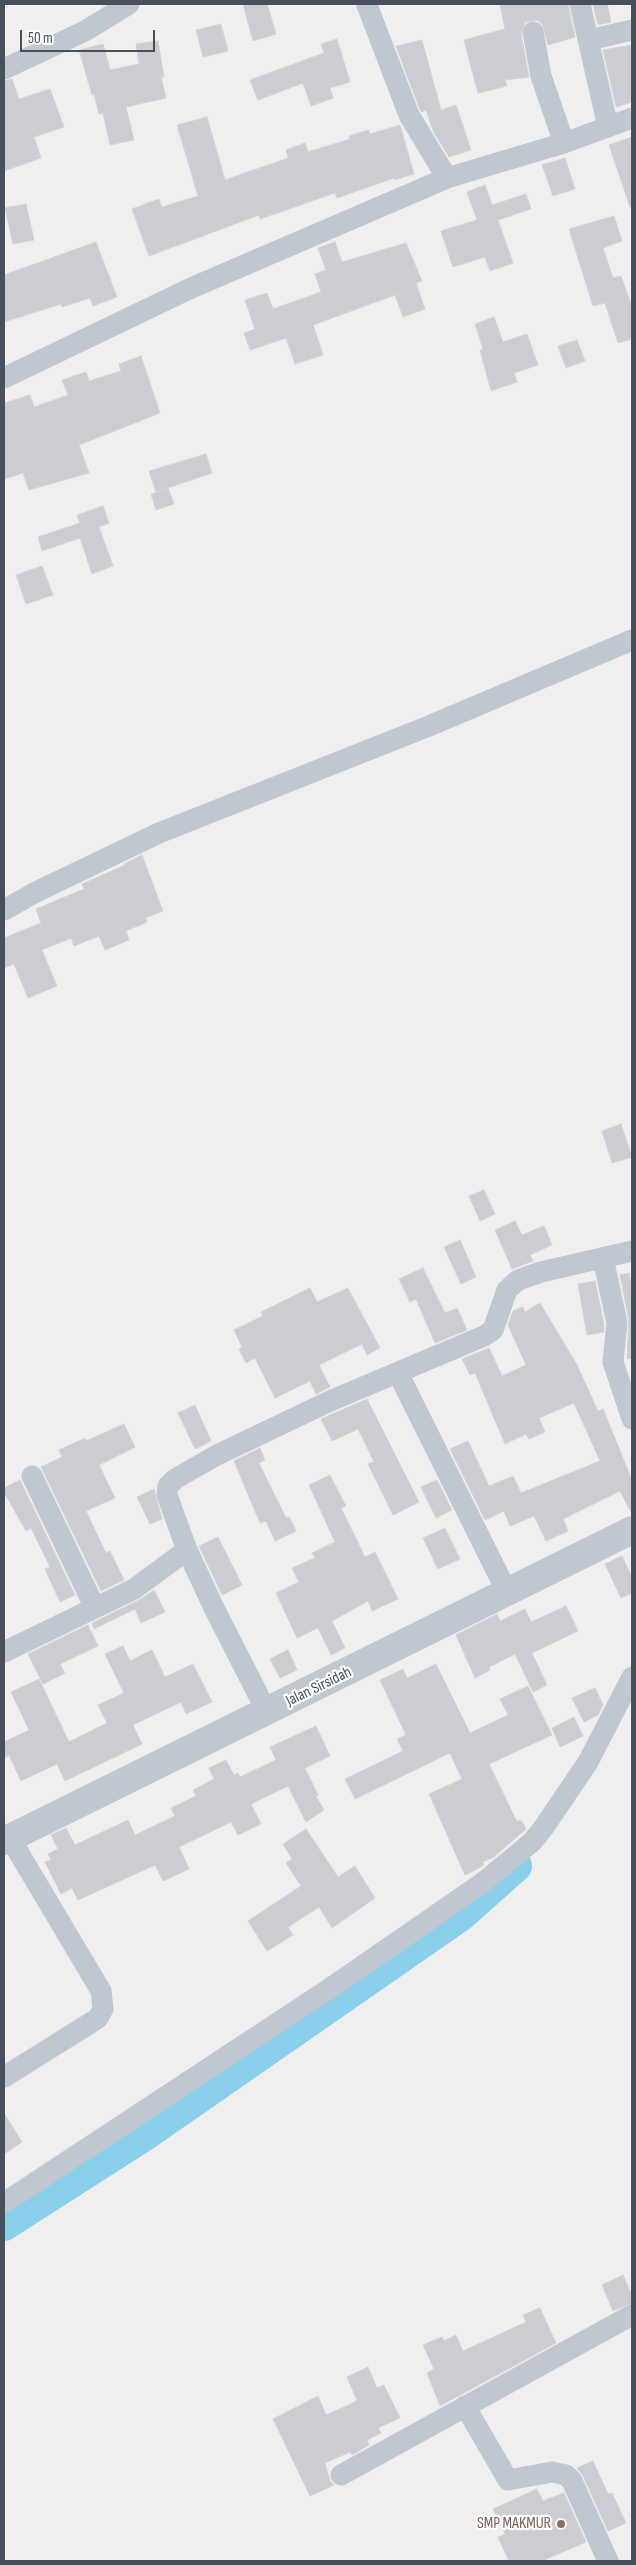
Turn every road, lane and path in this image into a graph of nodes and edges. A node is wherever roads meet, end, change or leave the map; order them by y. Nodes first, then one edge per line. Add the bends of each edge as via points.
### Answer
1 (130, 4) edge
2 (580, 4) edge
3 (367, 5) dead end
4 (632, 30) edge
5 (533, 32) dead end
6 (589, 40) junction
7 (4, 69) edge
8 (632, 118) edge
9 (608, 127) junction
10 (564, 143) junction
11 (447, 178) junction
12 (4, 378) edge
13 (632, 640) edge
14 (4, 910) edge
15 (632, 1251) edge
16 (603, 1258) junction
17 (398, 1373) junction
18 (632, 1419) edge
19 (32, 1476) dead end
20 (632, 1530) edge
21 (187, 1550) junction
22 (507, 1592) junction
23 (96, 1608) junction
24 (4, 1652) edge
25 (632, 1677) edge
26 (267, 1712) junction
27 (7, 1840) edge
28 (4, 2078) edge
29 (4, 2203) edge
30 (632, 2315) edge
31 (465, 2406) junction
32 (342, 2474) dead end
33 (608, 2561) edge

1 - 7 street via 85,31
2 - 6 street
3 - 11 street via 409,115
4 - 6 street
5 - 10 street via 541,76
6 - 9 street
8 - 9 street
9 - 10 street
10 - 11 street
11 - 12 street via 190,289
13 - 14 street via 429,726 159,833
15 - 16 street
16 - 17 street via 518,1280 507,1290 497,1322 489,1333
16 - 18 street via 617,1323 613,1362
17 - 21 street via 322,1405 217,1455 175,1479 168,1486 167,1495
17 - 22 street
19 - 23 street
20 - 22 street, Jalan Sirsidah
21 - 23 street via 134,1589
21 - 26 street
22 - 26 street, Jalan Sirsidah
23 - 24 street
25 - 29 street via 588,1762 533,1841 481,1884 332,1987
26 - 27 street, Jalan Sirsidah
27 - 28 street via 101,1991 103,2009 98,2018
30 - 31 street
31 - 32 street
31 - 33 street via 508,2480 552,2472 566,2474

